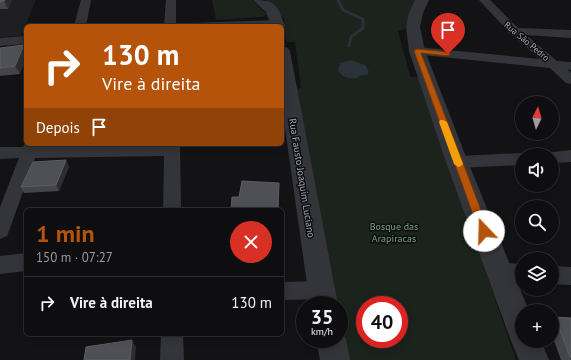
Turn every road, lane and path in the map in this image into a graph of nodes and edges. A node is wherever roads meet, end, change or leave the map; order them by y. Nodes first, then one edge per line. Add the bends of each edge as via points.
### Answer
1 (86, 0) edge
2 (171, 0) edge
3 (260, 0) edge
4 (422, 0) edge
5 (484, 0) edge
6 (80, 24) edge
7 (170, 24) edge
8 (278, 24) edge
9 (512, 31) junction
10 (571, 34) edge
11 (24, 40) edge
12 (0, 42) edge
13 (417, 51) junction
14 (284, 63) edge
15 (555, 64) junction
16 (571, 66) edge
17 (571, 80) edge
18 (172, 147) edge
19 (30, 148) edge
20 (0, 153) edge
21 (571, 156) edge
22 (559, 157) edge
23 (515, 159) edge
24 (458, 162) junction
25 (172, 208) edge
26 (0, 231) edge
27 (24, 262) edge
28 (0, 265) edge
29 (511, 273) edge
30 (559, 275) edge
31 (571, 276) edge
32 (284, 291) edge
33 (315, 296) edge
34 (322, 296) edge
35 (517, 304) edge
36 (172, 336) edge
37 (333, 348) edge
38 (529, 348) edge
39 (172, 360) edge
40 (335, 360) edge
41 (534, 360) edge

1 - 6 street
2 - 7 street
3 - 8 street via 272,10
4 - 13 street via 413,27
5 - 9 street, Rua São Pedro
9 - 10 street
9 - 15 street, Rua São Pedro
11 - 12 street
13 - 15 street
13 - 24 street
14 - 34 street, Rua Fausto Joaquim Luciano
15 - 16 street
15 - 17 street, Rua São Pedro
18 - 19 street
18 - 25 street
19 - 20 street
19 - 26 street
21 - 22 street
23 - 24 street
24 - 29 street
27 - 28 street
29 - 35 street
30 - 31 street
32 - 33 street
36 - 39 street
37 - 40 street
38 - 41 street

